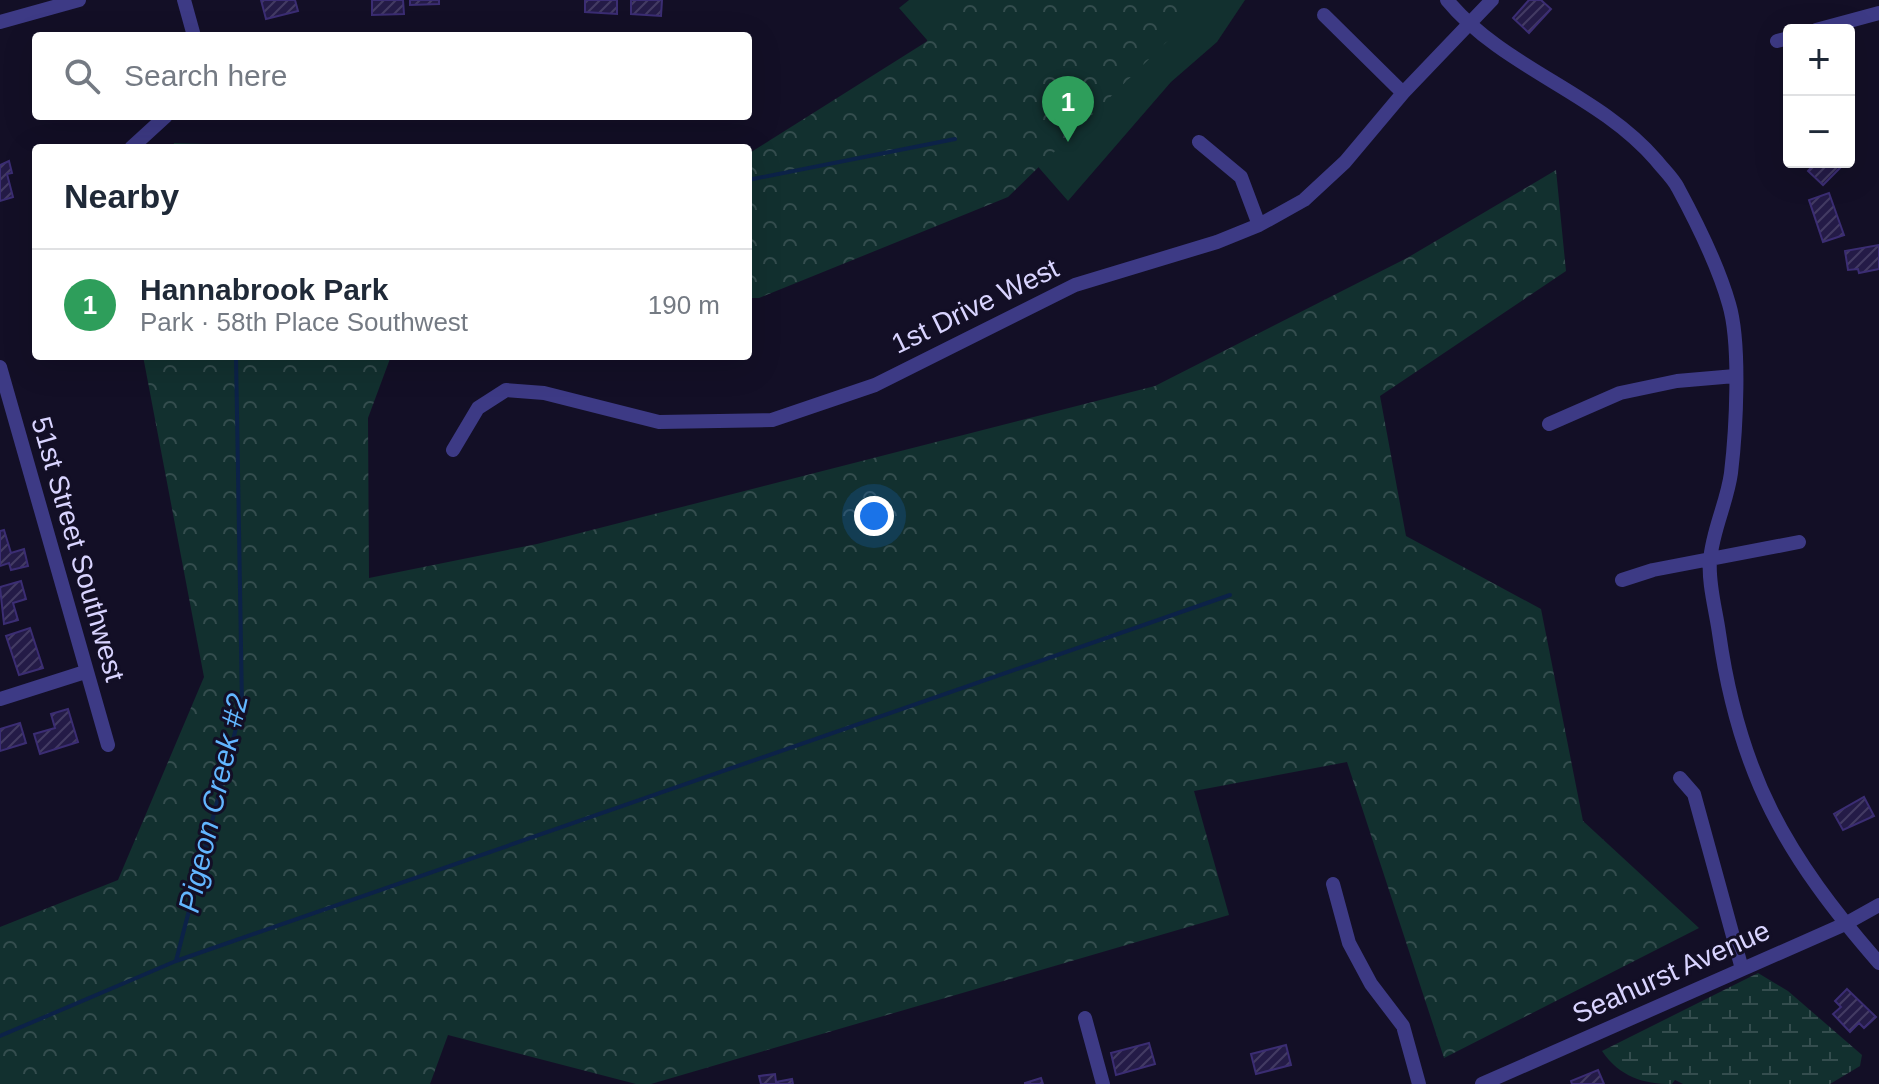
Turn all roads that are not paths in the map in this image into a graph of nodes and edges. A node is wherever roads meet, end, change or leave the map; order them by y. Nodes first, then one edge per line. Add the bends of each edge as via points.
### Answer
1 (79, 0) edge
2 (184, 0) edge
3 (1447, 0) edge
4 (1492, 0) edge
5 (1879, 13) edge
6 (1324, 15) dead end
7 (0, 22) edge
8 (1838, 24) edge
9 (1468, 25) junction
10 (193, 32) edge
11 (1403, 93) junction
12 (162, 120) edge
13 (1199, 142) dead end
14 (135, 144) edge
15 (1259, 225) junction
16 (0, 367) edge
17 (1735, 376) junction
18 (1549, 424) dead end
19 (453, 450) dead end
20 (1799, 542) dead end
21 (1709, 562) junction
22 (1622, 580) dead end
23 (85, 672) junction
24 (0, 699) edge
25 (108, 745) dead end
26 (1680, 778) dead end
27 (1333, 884) dead end
28 (1879, 905) edge
29 (1845, 924) junction
30 (1879, 963) edge
31 (1742, 969) junction
32 (1085, 1018) dead end
33 (1509, 1079) edge
34 (1103, 1084) edge
35 (1419, 1084) edge
36 (1482, 1084) edge

1 - 7 street
2 - 10 street
3 - 9 street
4 - 9 street, 1st Drive West
5 - 8 street
6 - 11 street
9 - 11 street, 1st Drive West
9 - 17 street via 1635,136 1676,184 1730,306
11 - 15 street, 1st Drive West via 1345,162 1314,190
12 - 14 street
13 - 15 street via 1241,177
15 - 19 street, 1st Drive West via 1075,285 875,385 772,420 659,422 544,393 506,390 478,408
16 - 23 street, 51st Street Southwest
17 - 18 street via 1620,393
17 - 21 street via 1731,474
20 - 21 street
21 - 22 street
21 - 29 street via 1727,693 1751,772 1777,827
23 - 24 street
23 - 25 street, 51st Street Southwest
26 - 31 street via 1699,807
27 - 35 street via 1349,943 1403,1026
28 - 29 street, Seahurst Avenue
29 - 30 street
29 - 31 street, Seahurst Avenue
31 - 33 street, Seahurst Avenue
32 - 34 street
33 - 36 street, Seahurst Avenue

